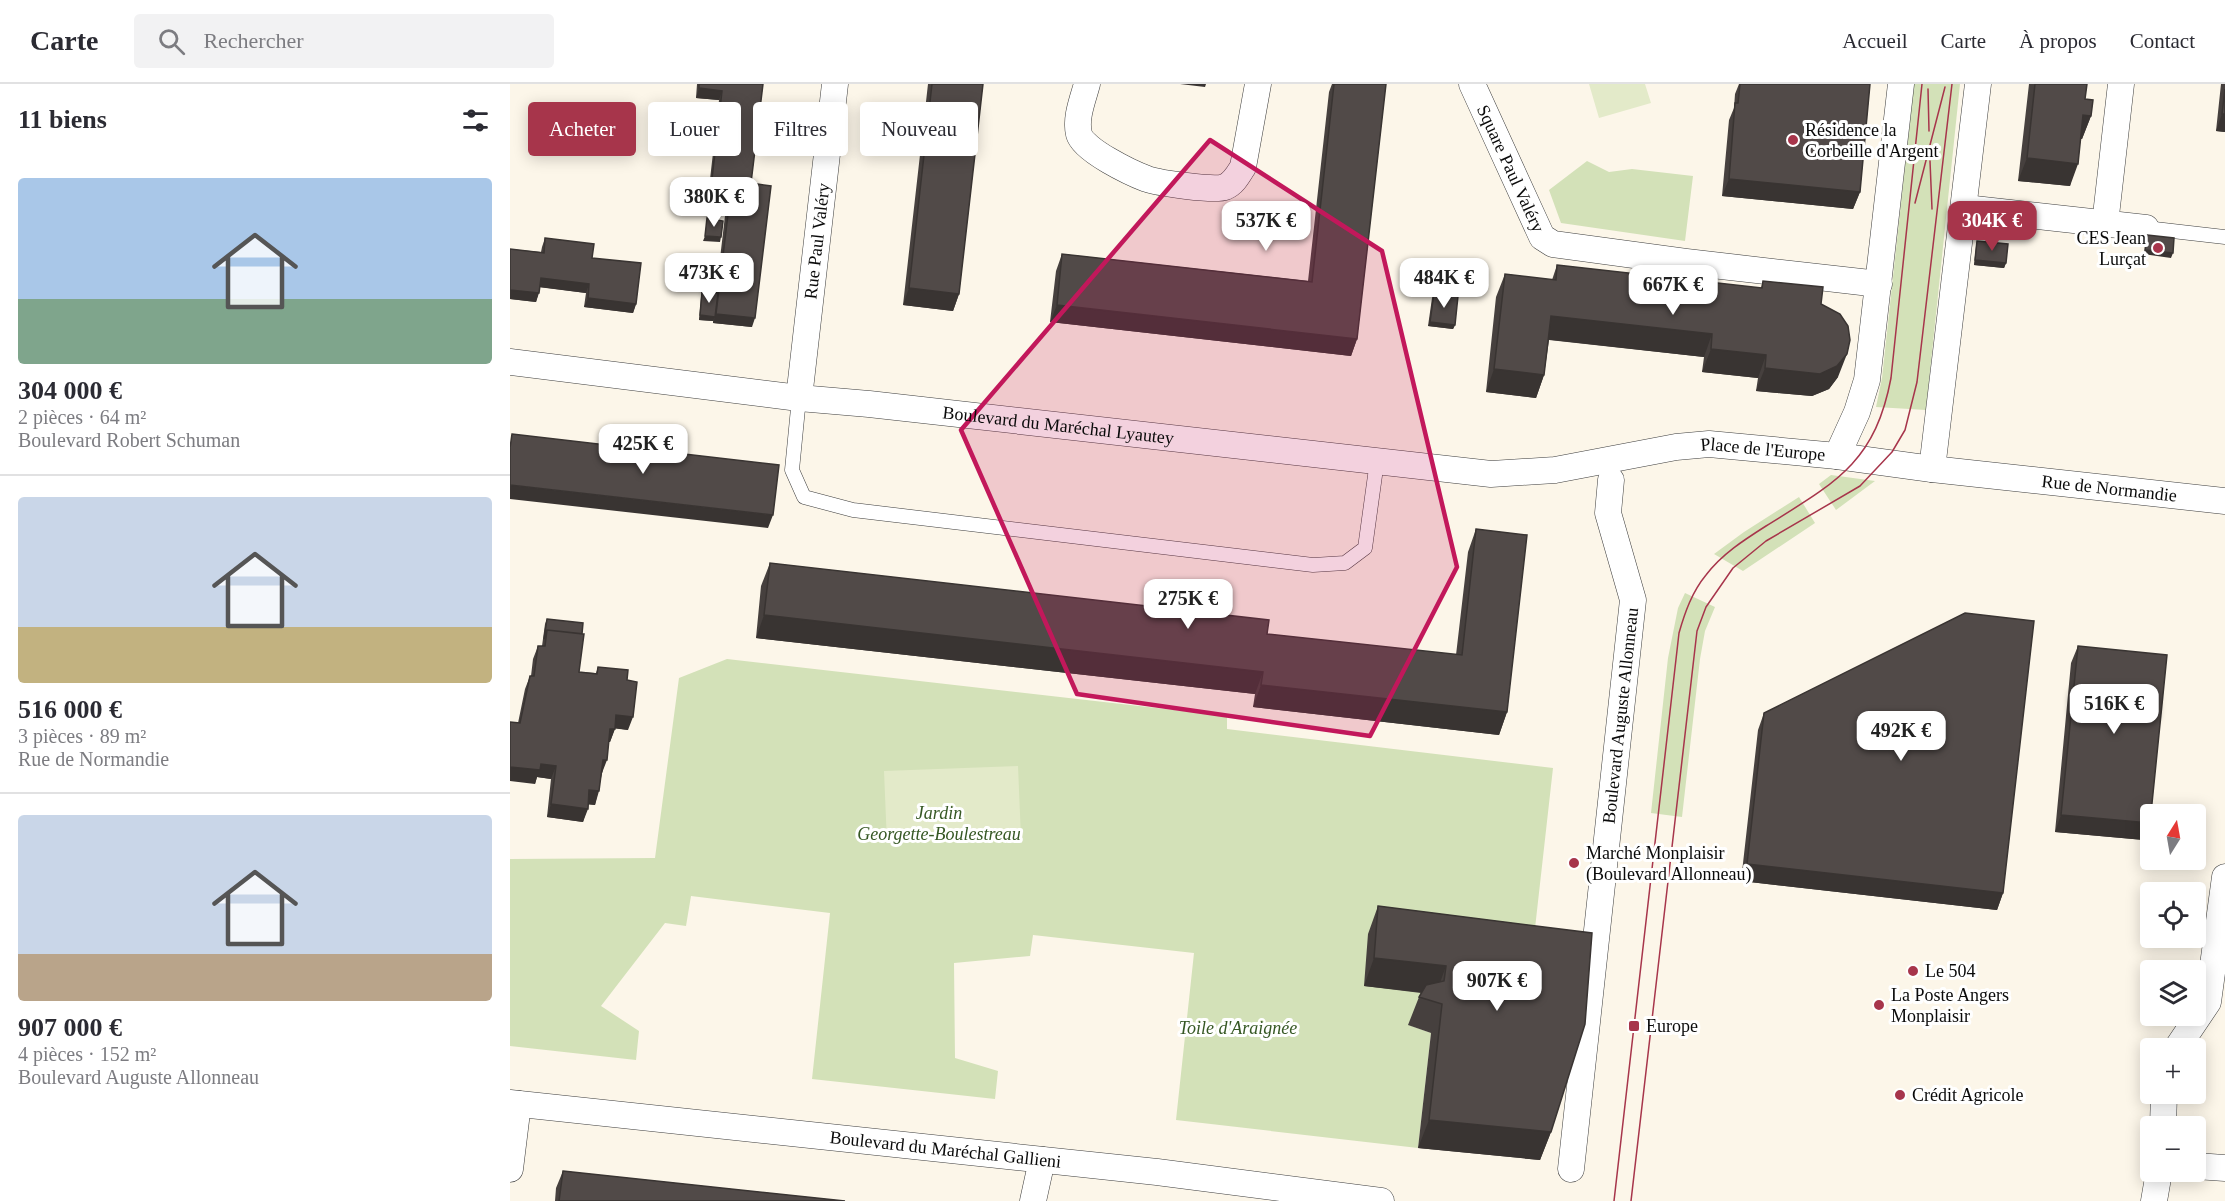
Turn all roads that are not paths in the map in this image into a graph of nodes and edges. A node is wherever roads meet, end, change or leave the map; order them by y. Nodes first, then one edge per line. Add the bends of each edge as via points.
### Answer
1 (835, 84) edge
2 (1087, 84) edge
3 (1258, 84) edge
4 (1472, 84) edge
5 (1901, 84) edge
6 (1978, 84) edge
7 (2121, 84) edge
8 (1965, 208) junction
9 (2105, 224) junction
10 (2146, 228) joint
11 (2225, 237) edge
12 (1879, 284) junction
13 (510, 362) edge
14 (799, 398) junction
15 (1837, 456) junction
16 (1377, 461) junction
17 (1932, 469) junction
18 (1609, 470) junction
19 (2225, 501) edge
20 (2225, 877) edge
21 (2184, 1038) edge
22 (514, 1103) edge
23 (1042, 1160) junction
24 (2206, 1167) edge
25 (2225, 1168) edge
26 (510, 1169) edge
27 (1571, 1169) dead end
28 (2157, 1182) edge
29 (1033, 1201) edge
30 (1381, 1201) edge
31 (2154, 1201) edge

1 - 14 street, Rue Paul Valéry
2 - 3 street via 1079,114 1079,135 1087,146 1147,179 1224,188 1243,167
4 - 12 street, Square Paul Valéry via 1542,237 1553,244
5 - 12 street, Place de l'Europe
6 - 8 street
7 - 9 street
8 - 9 street
8 - 17 street
9 - 10 street
10 - 11 lane
12 - 15 street, Place de l'Europe via 1867,381
13 - 14 street, Boulevard du Maréchal Lyautey
14 - 16 street, Boulevard du Maréchal Lyautey
14 - 16 lane via 792,470 804,497 853,510 1314,565 1345,563 1365,548
15 - 17 street
15 - 18 street, Place de l'Europe via 1709,444 1676,447
16 - 18 street, Boulevard du Maréchal Lyautey via 1491,474
17 - 19 street, Rue de Normandie
18 - 27 street, Boulevard Auguste Allonneau via 1608,513 1633,600
20 - 21 street via 2208,1002
22 - 23 street, Boulevard du Maréchal Gallieni
22 - 26 street
23 - 29 street
23 - 30 street, Boulevard du Maréchal Gallieni
24 - 25 street
28 - 31 street

